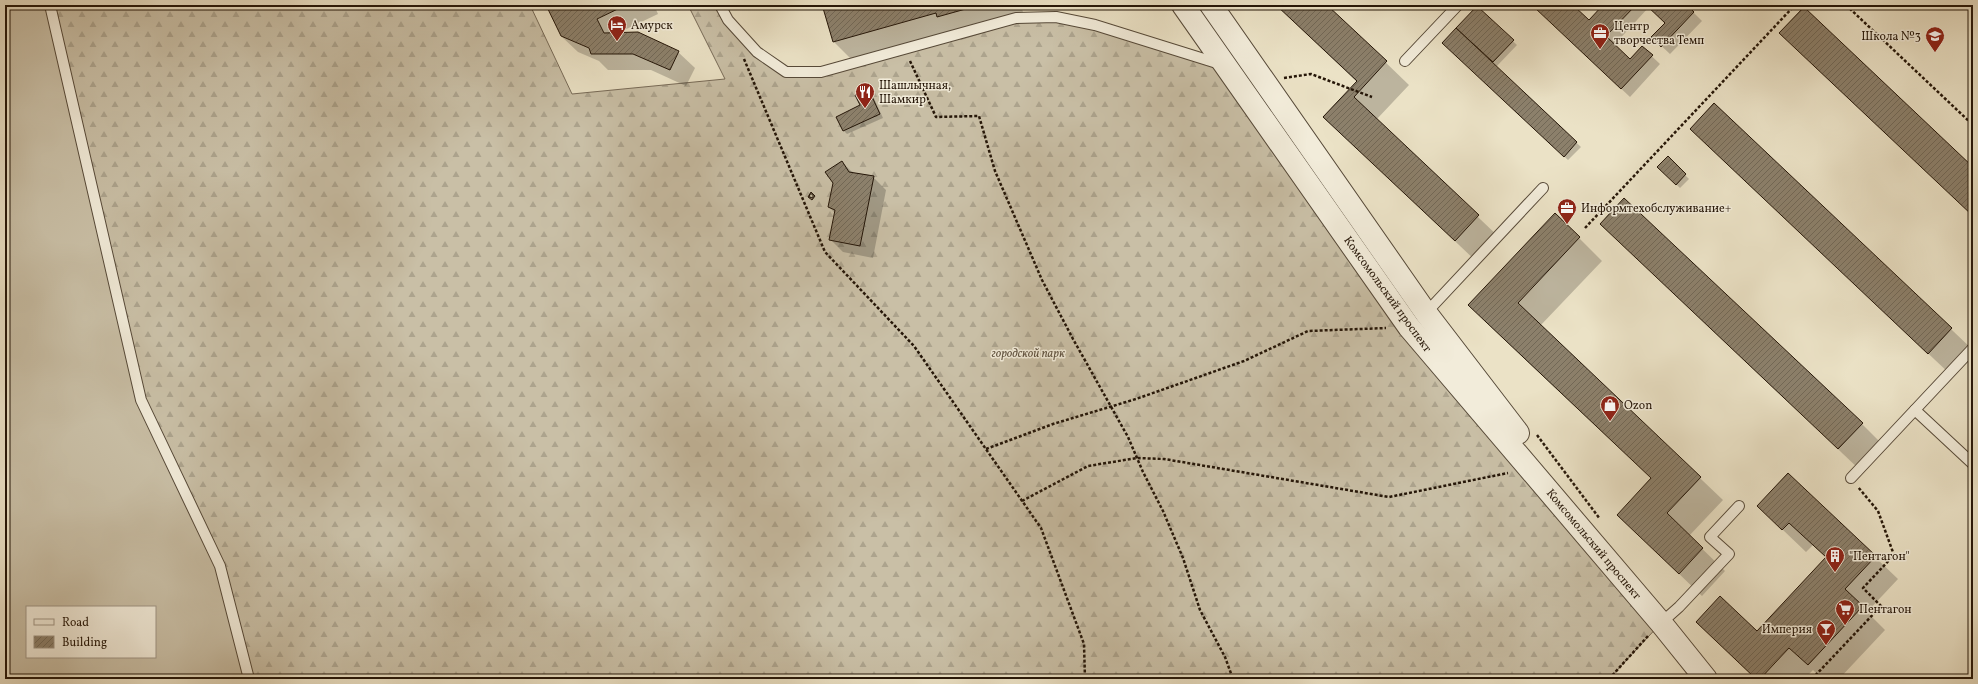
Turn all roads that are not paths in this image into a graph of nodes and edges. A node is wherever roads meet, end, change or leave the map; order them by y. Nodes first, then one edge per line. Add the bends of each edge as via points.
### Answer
1 (50, 5) edge
2 (720, 5) edge
3 (1184, 5) edge
4 (1211, 5) edge
5 (1458, 5) edge
6 (1405, 61) dead end
7 (1226, 66) junction
8 (1543, 188) dead end
9 (1426, 313) junction
10 (1409, 327) junction
11 (1973, 348) edge
12 (1915, 410) junction
13 (1973, 464) edge
14 (1851, 478) road end
15 (1739, 506) dead end
16 (1660, 622) junction
17 (249, 679) edge
18 (1706, 679) edge

1 - 17 lane via 141,400 220,566
2 - 7 lane via 728,20 758,52 786,72 822,72 1016,18 1056,16 1094,25
3 - 7 street, Комсомольский проспект
4 - 9 street, Комсомольский проспект
5 - 6 lane
7 - 10 street, Комсомольский проспект
8 - 9 lane
9 - 10 lane
9 - 16 street, Комсомольский проспект
10 - 16 street, Комсомольский проспект
11 - 12 lane
12 - 13 lane
12 - 14 lane
15 - 16 lane via 1710,537 1728,554 1679,606
16 - 18 street, Комсомольский проспект

